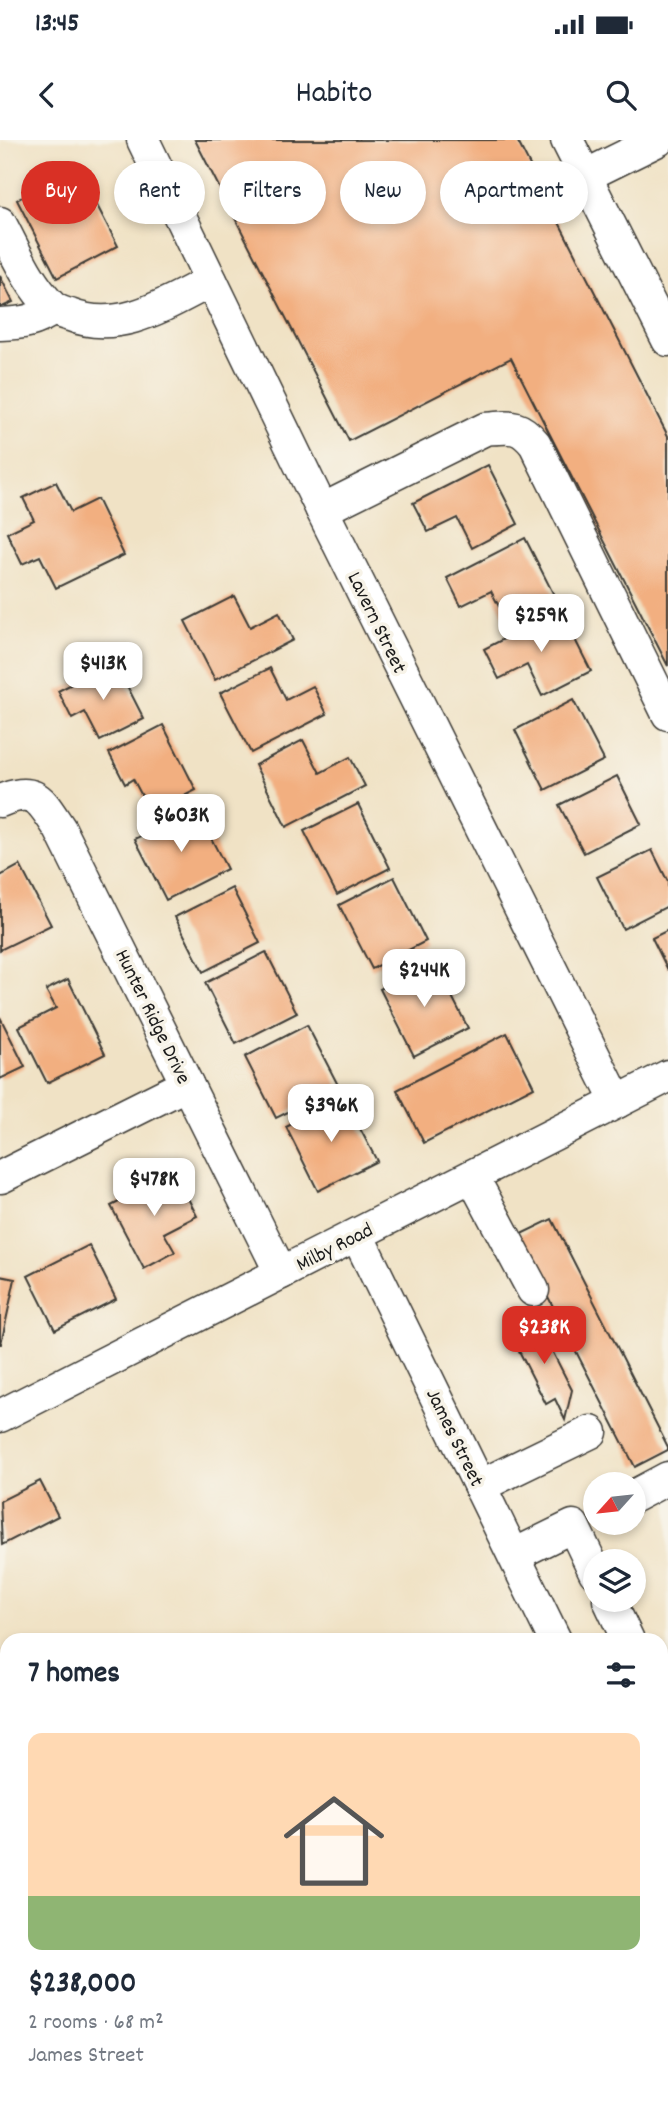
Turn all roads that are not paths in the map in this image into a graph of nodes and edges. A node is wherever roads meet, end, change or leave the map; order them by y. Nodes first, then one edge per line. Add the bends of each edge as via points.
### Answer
1 (143, 140) edge
2 (567, 140) edge
3 (658, 140) edge
4 (578, 161) edge
5 (588, 175) edge
6 (588, 181) edge
7 (0, 223) edge
8 (211, 281) junction
9 (661, 308) edge
10 (53, 309) junction
11 (0, 324) edge
12 (668, 340) edge
13 (322, 510) junction
14 (668, 714) edge
15 (0, 802) edge
16 (668, 1076) edge
17 (187, 1084) junction
18 (617, 1102) junction
19 (472, 1176) junction
20 (1, 1177) edge
21 (357, 1235) junction
22 (281, 1273) junction
23 (533, 1290) dead end
24 (0, 1416) edge
25 (591, 1432) dead end
26 (668, 1478) edge
27 (480, 1486) junction
28 (646, 1490) edge
29 (583, 1521) edge
30 (513, 1555) junction
31 (615, 1612) edge
32 (552, 1633) edge
33 (625, 1633) edge

1 - 8 street, Lavern Street
2 - 4 street
3 - 5 street
6 - 9 street
7 - 10 street
8 - 10 street via 153,310 107,322 83,320
8 - 13 street, Lavern Street
9 - 12 street
10 - 11 street via 38,319
13 - 14 street via 485,429 524,431 535,444
13 - 18 street, Lavern Street
15 - 17 street, Hunter Ridge Drive via 27,794 37,798 60,829
16 - 18 street, Milby Road
17 - 20 street
17 - 22 street, Hunter Ridge Drive
18 - 19 street, Milby Road
19 - 21 street, Milby Road
19 - 23 street
21 - 22 street, Milby Road
21 - 27 street, James Street
22 - 24 street, Milby Road
25 - 27 street
26 - 28 street
27 - 30 street, James Street
29 - 30 street
30 - 32 street, James Street
31 - 33 street

